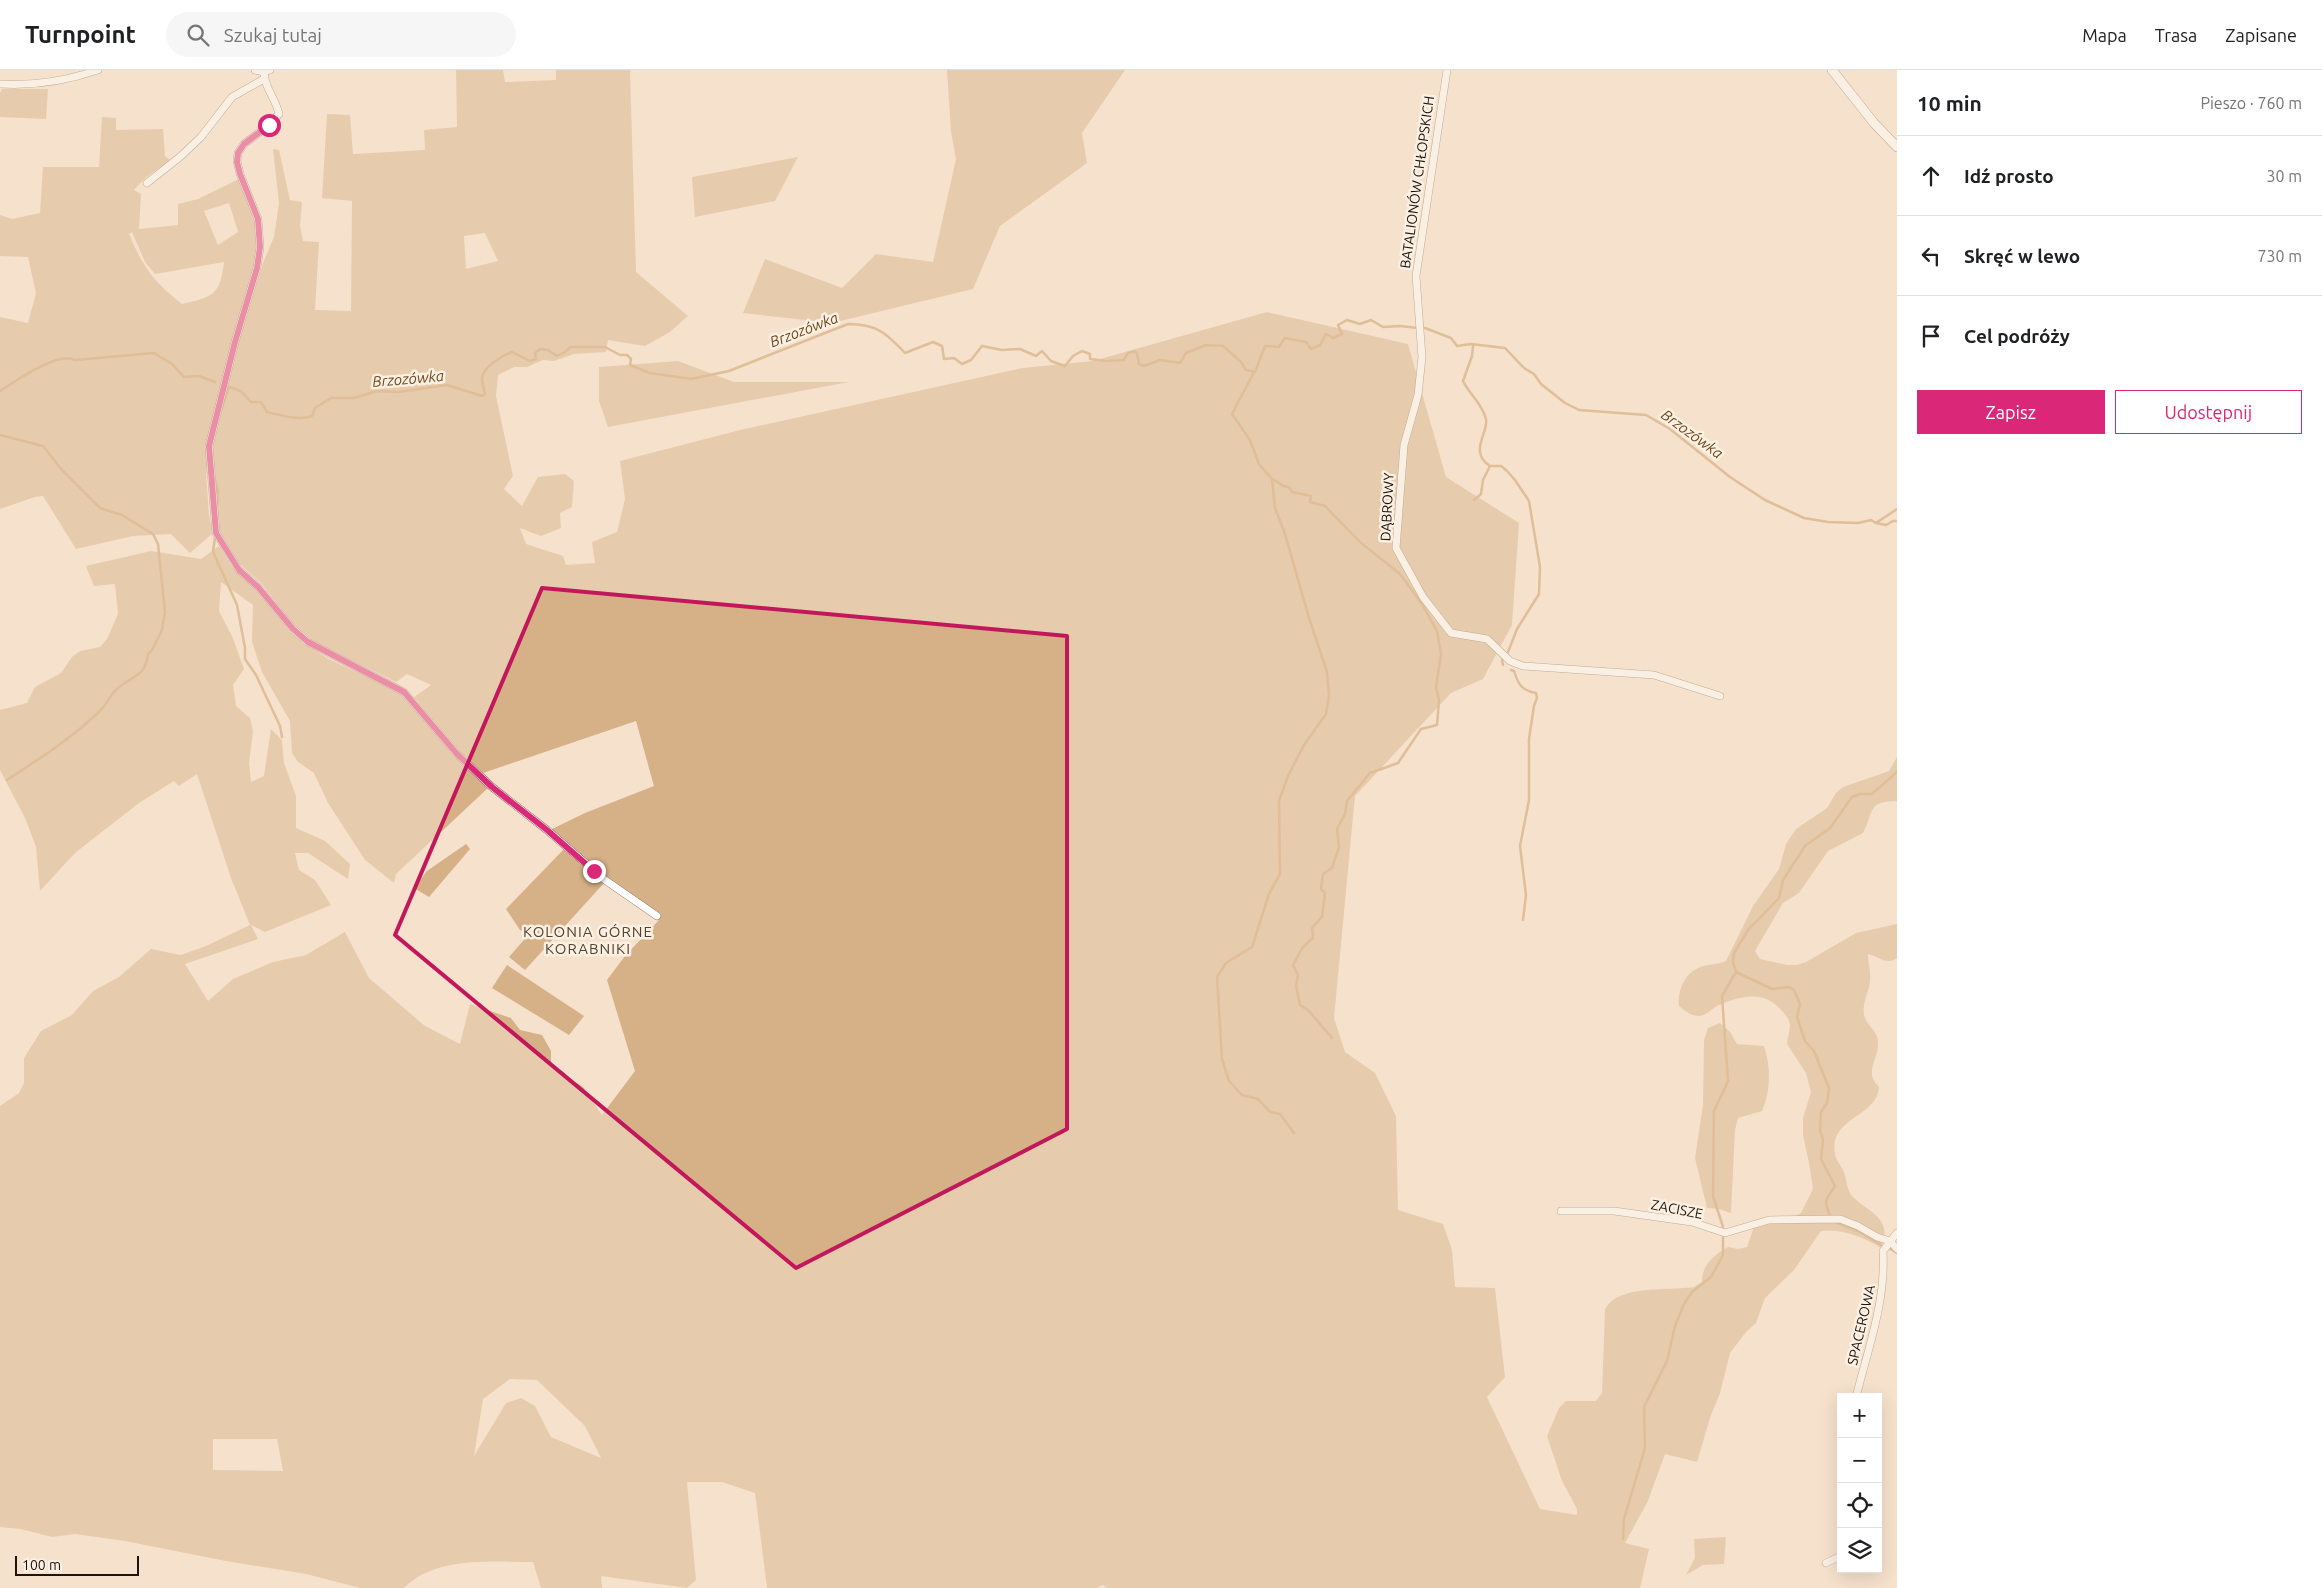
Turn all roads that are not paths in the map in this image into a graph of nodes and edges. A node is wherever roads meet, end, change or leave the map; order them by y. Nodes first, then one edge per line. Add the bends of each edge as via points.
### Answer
1 (98, 70) edge
2 (255, 70) edge
3 (1446, 70) edge
4 (1832, 70) edge
5 (266, 74) edge
6 (0, 84) edge
7 (1897, 148) edge
8 (146, 182) dead end
9 (1421, 327) joint
10 (1720, 696) dead end
11 (657, 916) dead end
12 (1561, 1211) dead end
13 (1897, 1233) edge
14 (1890, 1241) junction
15 (1897, 1249) edge
16 (1857, 1393) edge
17 (1837, 1558) edge
18 (1826, 1563) dead end

1 - 6 street via 39,84
2 - 5 street
3 - 9 street, BATALIONÓW CHŁOPSKICH via 1416,276
4 - 7 street
5 - 8 street via 232,97 201,137
5 - 11 street via 279,114 244,144 237,162 258,219 260,247 209,446 216,533 239,570 258,587 293,629 308,642 404,692 457,754 492,787 606,880
9 - 10 street, DĄBROWY via 1419,386 1404,444 1396,548 1423,597 1451,633 1487,639 1510,661 1523,666 1654,675
12 - 14 street, ZACISZE via 1614,1211 1692,1222 1725,1233 1769,1220 1840,1219
13 - 14 street, SPACEROWA
14 - 15 street, ZACISZE
14 - 16 street, SPACEROWA via 1883,1250 1882,1302
17 - 18 street

